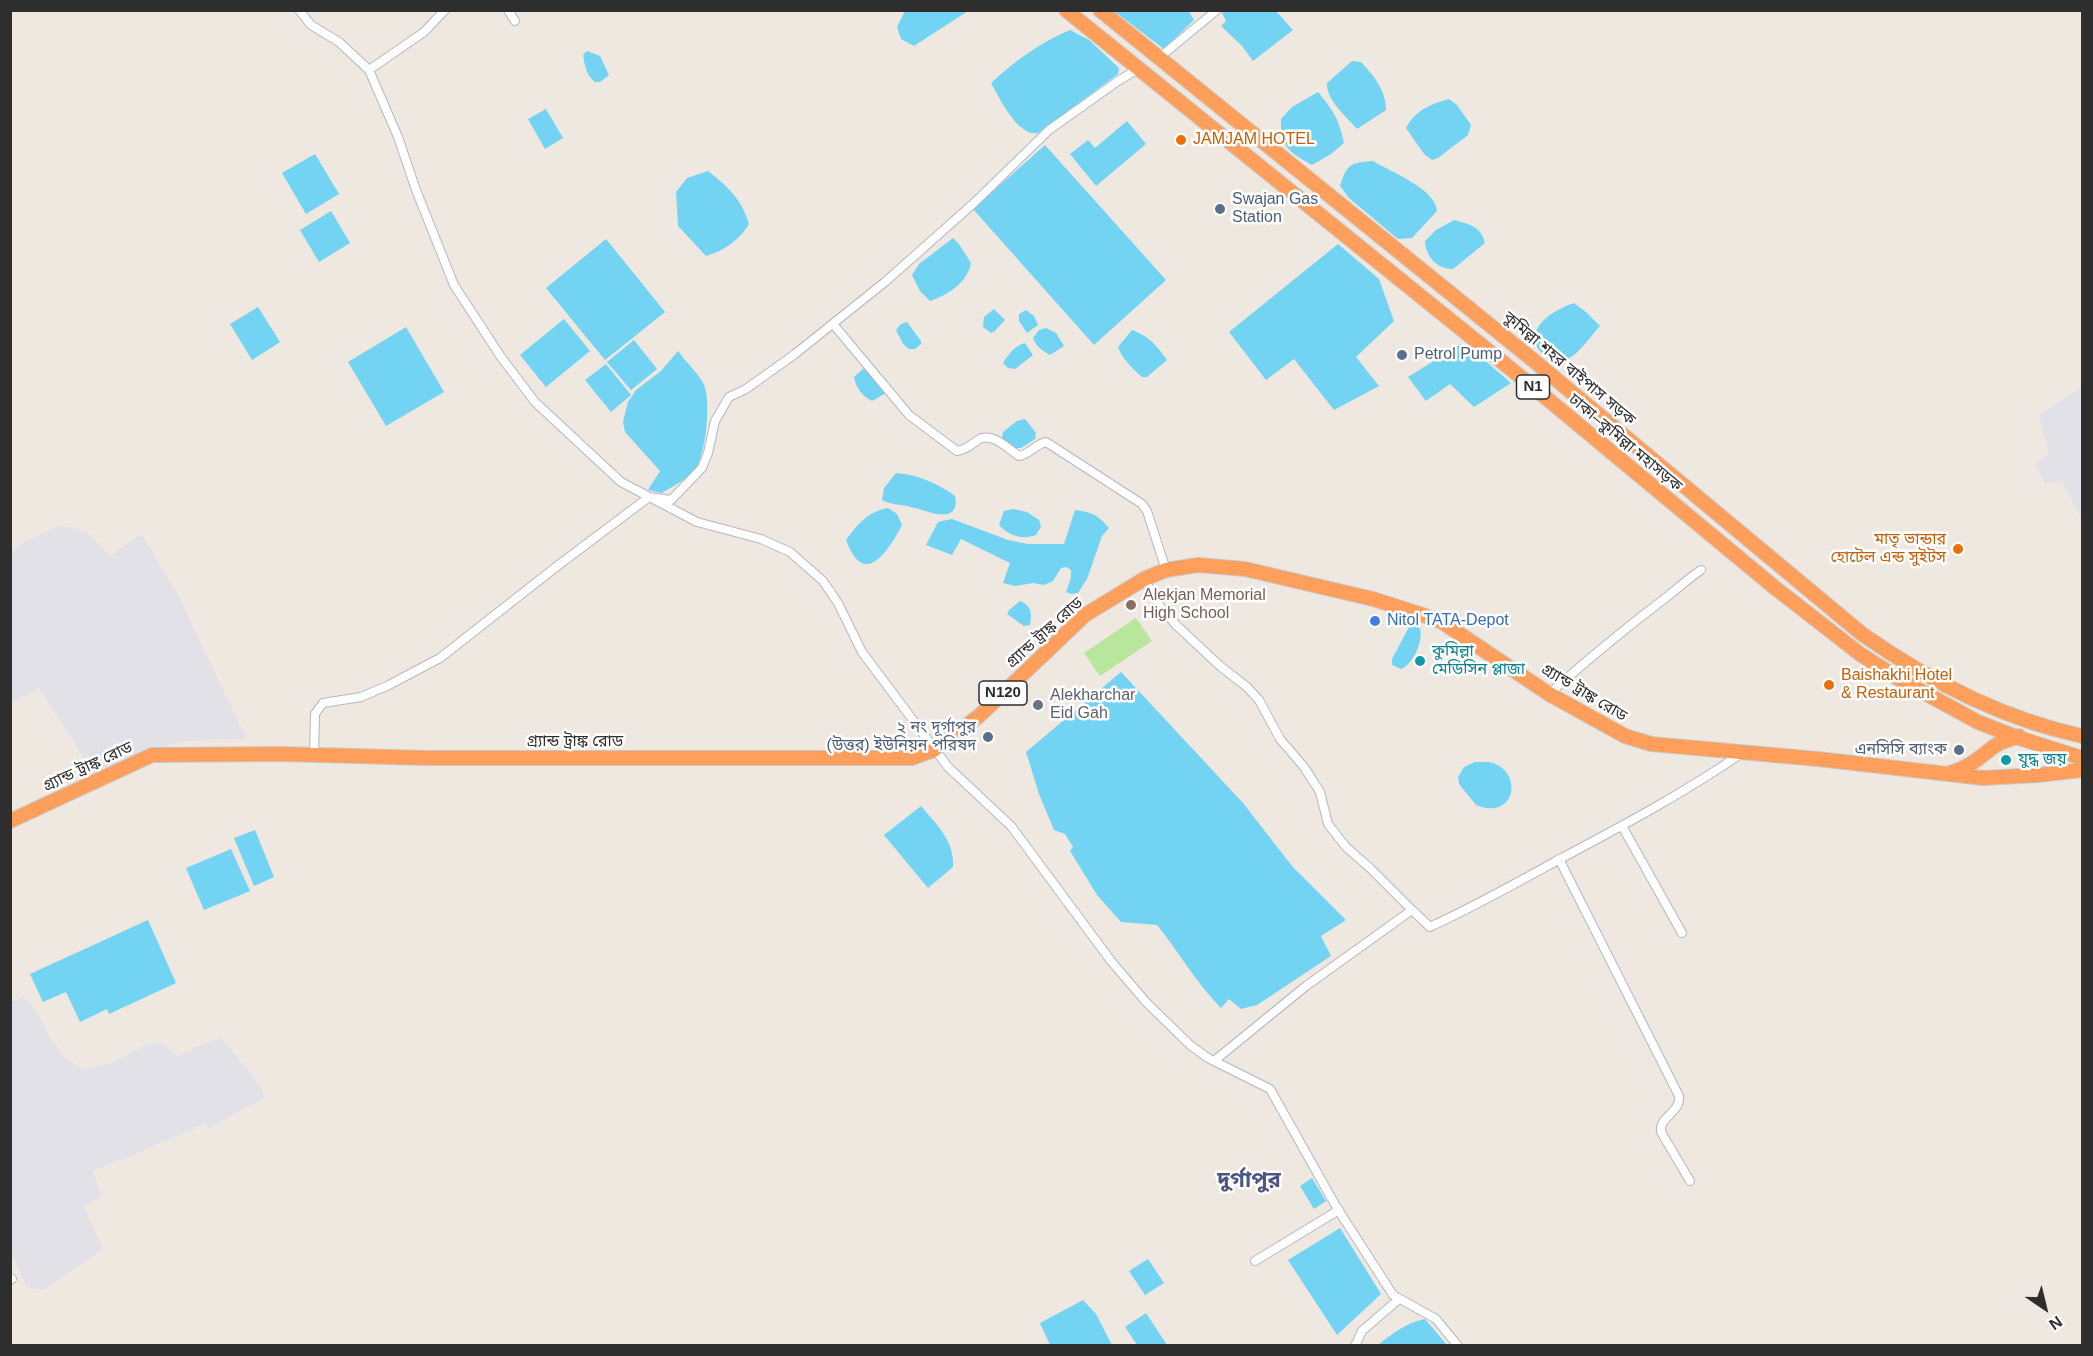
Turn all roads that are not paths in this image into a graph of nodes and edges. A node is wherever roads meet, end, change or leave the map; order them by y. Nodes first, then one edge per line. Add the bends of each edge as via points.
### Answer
1 (299, 10) edge
2 (445, 10) edge
3 (508, 10) edge
4 (1066, 10) edge
5 (1100, 10) edge
6 (1217, 10) edge
7 (515, 21) dead end
8 (1160, 57) junction
9 (1138, 69) junction
10 (369, 70) junction
11 (833, 324) junction
12 (649, 497) junction
13 (1166, 570) junction
14 (1701, 570) dead end
15 (1144, 579) junction
16 (1549, 694) junction
17 (2034, 723) junction
18 (2065, 733) junction
19 (2082, 736) edge
20 (2016, 737) junction
21 (934, 750) junction
22 (2060, 750) junction
23 (1744, 752) junction
24 (315, 755) junction
25 (2082, 758) edge
26 (1976, 762) junction
27 (2082, 770) edge
28 (1945, 774) junction
29 (1978, 777) junction
30 (10, 821) edge
31 (1622, 826) junction
32 (1559, 860) junction
33 (1412, 910) junction
34 (1682, 933) dead end
35 (1214, 1061) junction
36 (1690, 1181) dead end
37 (1339, 1210) junction
38 (1255, 1261) dead end
39 (1400, 1299) junction
40 (1355, 1346) edge
41 (1458, 1346) edge

1 - 10 street via 311,25 339,42
2 - 10 street via 424,32
3 - 7 street
4 - 9 highway, ঢাকা–কুমিল্লা মহাসড়ক / N1
5 - 8 highway, কুমিল্লা শহর বাইপাস সড়ক / N1
6 - 8 street
8 - 17 highway, কুমিল্লা শহর বাইপাস সড়ক / N1 via 1862,634 1898,660 1976,701
9 - 11 street via 1049,130 921,252
9 - 20 highway, ঢাকা–কুমিল্লা মহাসড়ক / N1 via 1851,647 1949,707
10 - 12 street via 454,285 475,320 536,402 621,482
11 - 12 street via 746,389 729,397 715,421 702,468 671,500
11 - 13 street via 909,415 957,452 983,436 1019,456 1046,442 1142,504
12 - 21 street via 697,522 761,538 790,552 823,581 862,652
12 - 24 street via 440,658 361,697 323,703 315,714
13 - 15 highway, গ্র্যান্ড ট্রাঙ্ক রোড / N120
13 - 16 highway, গ্র্যান্ড ট্রাঙ্ক রোড / N120 via 1198,565 1245,569 1420,614 1442,622
14 - 16 street via 1616,634
15 - 21 highway, গ্র্যান্ড ট্রাঙ্ক রোড / N120 via 1085,615 979,716
15 - 33 street via 1175,624 1259,700 1280,739 1320,792 1328,824 1346,848
16 - 23 highway, গ্র্যান্ড ট্রাঙ্ক রোড / N120 via 1625,736 1651,744
17 - 18 highway, N1
17 - 20 highway, N120
18 - 19 highway, N1
18 - 22 highway
20 - 22 highway, ঢাকা–কুমিল্লা মহাসড়ক
20 - 26 highway, গ্র্যান্ড ট্রাঙ্ক রোড / N120 via 1992,747
21 - 24 highway, গ্র্যান্ড ট্রাঙ্ক রোড / N120 via 912,758 888,759
21 - 35 street via 1011,826 1111,962 1146,1002 1190,1046
22 - 25 highway, ঢাকা–কুমিল্লা মহাসড়ক
23 - 28 highway, গ্র্যান্ড ট্রাঙ্ক রোড / N120
23 - 31 street
24 - 30 highway, গ্র্যান্ড ট্রাঙ্ক রোড / N120 via 152,756
26 - 28 highway, গ্র্যান্ড ট্রাঙ্ক রোড / N120
26 - 29 highway
27 - 29 highway, গ্র্যান্ড ট্রাঙ্ক রোড / N120
28 - 29 highway, গ্র্যান্ড ট্রাঙ্ক রোড / N120
31 - 32 street
31 - 34 street
32 - 33 street via 1430,927
32 - 36 street via 1679,1096 1680,1102 1660,1127
33 - 35 street via 1306,986
35 - 37 street via 1270,1089
37 - 38 street
37 - 39 street via 1393,1295
39 - 40 street via 1362,1331
39 - 41 street via 1436,1319

